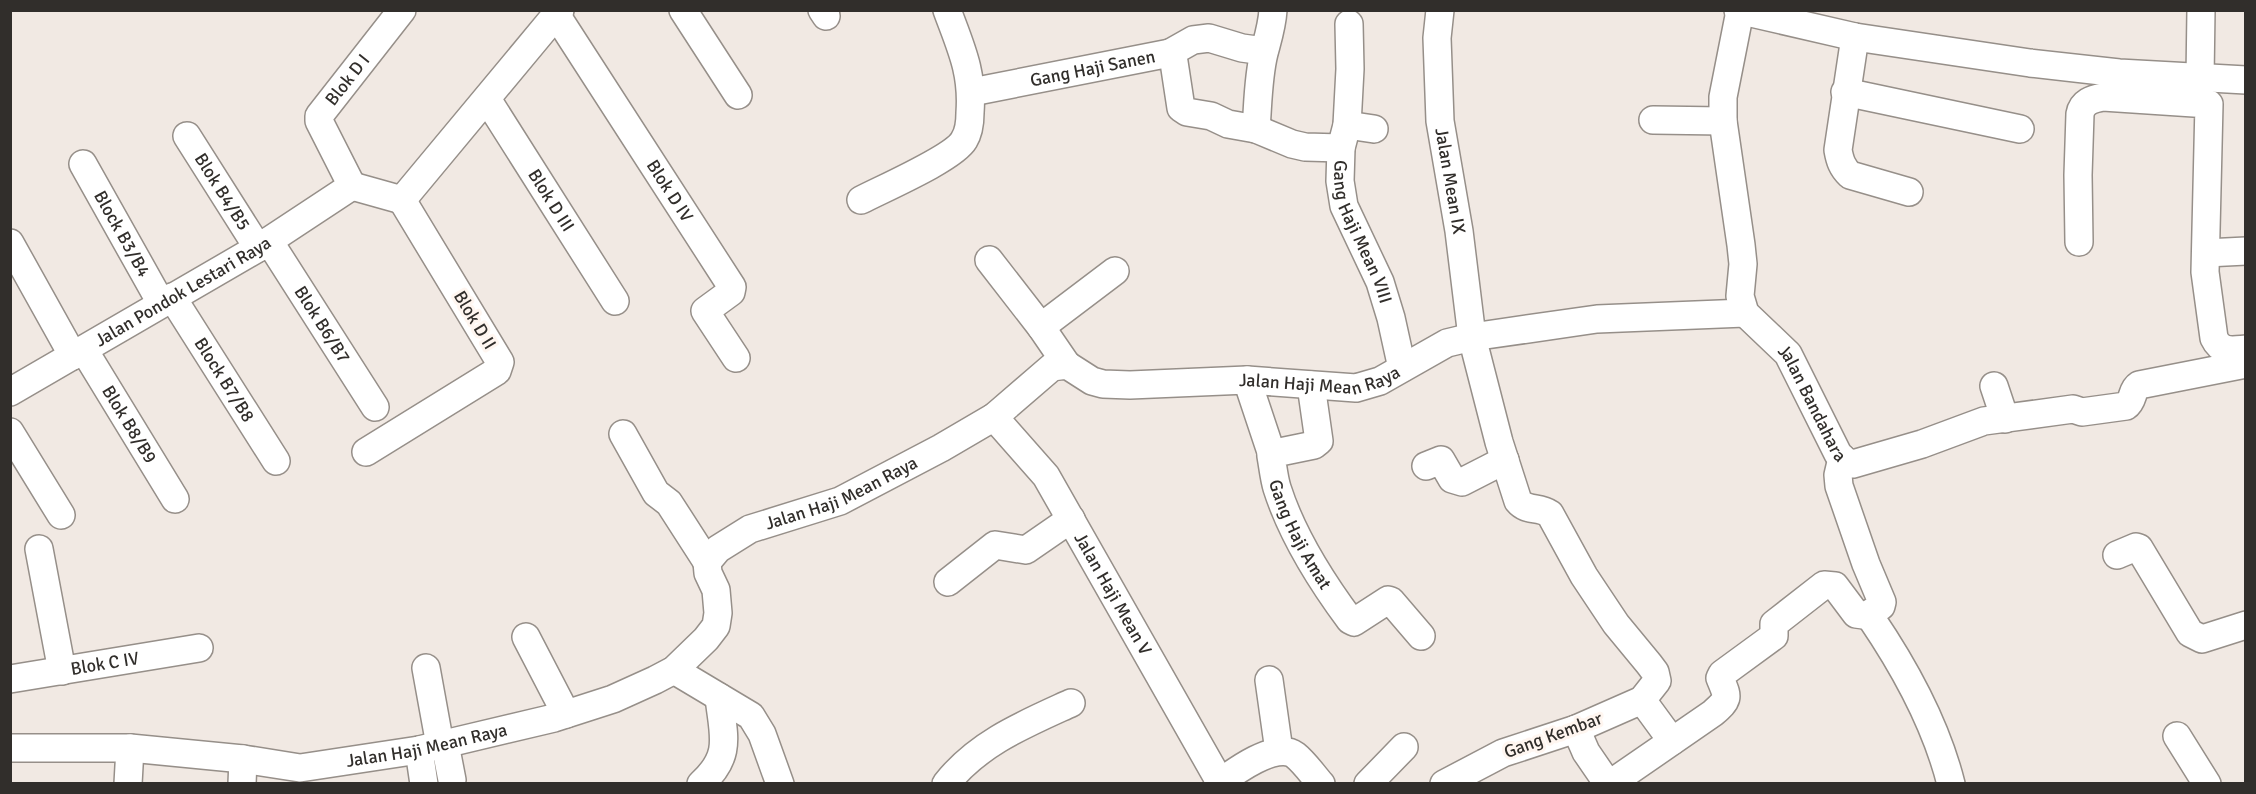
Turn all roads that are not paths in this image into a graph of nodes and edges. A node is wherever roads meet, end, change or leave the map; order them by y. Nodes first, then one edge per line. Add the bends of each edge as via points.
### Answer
1 (402, 10) edge
2 (683, 10) edge
3 (947, 10) edge
4 (1273, 10) edge
5 (1440, 10) edge
6 (2201, 10) edge
7 (1739, 11) edge
8 (558, 13) edge
9 (1349, 24) dead end
10 (1856, 38) junction
11 (1264, 51) junction
12 (1170, 53) junction
13 (2200, 78) junction
14 (2246, 80) edge
15 (972, 92) junction
16 (1845, 92) junction
17 (738, 95) dead end
18 (487, 99) junction
19 (1653, 120) dead end
20 (1723, 121) junction
21 (1256, 129) junction
22 (1374, 129) dead end
23 (2020, 129) dead end
24 (187, 136) dead end
25 (1344, 137) junction
26 (83, 164) dead end
27 (352, 186) junction
28 (1909, 192) dead end
29 (402, 200) junction
30 (861, 200) dead end
31 (2079, 242) dead end
32 (10, 243) edge
33 (264, 244) junction
34 (2246, 251) edge
35 (2206, 253) junction
36 (989, 260) dead end
37 (1115, 271) dead end
38 (167, 300) junction
39 (615, 301) dead end
40 (1745, 313) junction
41 (1041, 327) junction
42 (1473, 344) junction
43 (2246, 349) edge
44 (79, 353) junction
45 (736, 358) dead end
46 (2246, 364) edge
47 (1067, 365) junction
48 (1402, 368) junction
49 (1247, 381) junction
50 (1311, 385) junction
51 (1994, 386) dead end
52 (10, 392) edge
53 (375, 407) dead end
54 (994, 417) junction
55 (2005, 419) junction
56 (10, 432) edge
57 (623, 434) dead end
58 (366, 453) dead end
59 (1272, 455) junction
60 (1842, 458) junction
61 (1505, 460) junction
62 (276, 461) dead end
63 (1426, 466) dead end
64 (175, 498) dead end
65 (61, 515) dead end
66 (1071, 519) junction
67 (39, 549) dead end
68 (2117, 555) dead end
69 (707, 562) junction
70 (948, 582) dead end
71 (1871, 616) junction
72 (2246, 625) edge
73 (1421, 636) dead end
74 (526, 637) dead end
75 (199, 648) dead end
76 (426, 668) dead end
77 (674, 670) junction
78 (62, 671) junction
79 (10, 679) edge
80 (1269, 680) dead end
81 (1649, 690) junction
82 (719, 697) junction
83 (1071, 703) dead end
84 (566, 714) junction
85 (1576, 729) junction
86 (2177, 736) dead end
87 (1672, 741) junction
88 (435, 746) junction
89 (1404, 747) dead end
90 (10, 748) edge
91 (130, 748) junction
92 (1279, 751) junction
93 (242, 771) edge
94 (452, 780) dead end
95 (1219, 782) edge
96 (128, 783) edge
97 (424, 783) edge
98 (701, 783) edge
99 (780, 783) edge
100 (946, 783) edge
101 (1321, 783) edge
102 (1368, 783) edge
103 (1444, 783) edge
104 (1609, 783) edge
105 (1951, 783) edge
106 (2207, 783) edge

1 - 27 street, Blok D I via 319,116
2 - 17 street
3 - 15 street via 968,63
4 - 11 street
5 - 42 street, Jalan Mean IX via 1440,121
6 - 13 street
7 - 10 street
7 - 20 street via 1723,98
8 - 18 street
8 - 45 street, Blok D IV via 732,287 731,292 705,311
9 - 25 street, Gang Haji Mean VIII
10 - 13 street via 2030,63
10 - 16 street
11 - 12 street via 1209,38 1193,40
11 - 21 street
12 - 15 street, Gang Haji Sanen
12 - 21 street, Gang Haji Sanen via 1181,108
13 - 14 street
15 - 30 street via 964,141 950,153
16 - 23 street
16 - 28 street via 1838,150 1843,168 1850,175
18 - 29 street
18 - 39 street, Blok D III
19 - 20 street
20 - 40 street via 1741,245 1740,296
21 - 25 street, Gang Haji Sanen via 1305,147
22 - 25 street, Gang Haji Sanen
24 - 33 street, Blok B4/B5
25 - 48 street, Gang Haji Mean VIII via 1340,181 1344,206 1380,282
26 - 38 street, Block B3/B4
27 - 29 street
27 - 33 street, Jalan Pondok Lestari Raya
29 - 58 street, Blok D II via 500,362 497,371
31 - 35 street via 2081,109 2093,99 2103,97 2156,99 2209,104
32 - 44 street, Blok B8/B9
33 - 38 street, Jalan Pondok Lestari Raya
33 - 53 street, Blok B6/B7
34 - 35 street
35 - 43 street via 2206,289 2216,341 2224,349
36 - 41 street
37 - 41 street
38 - 44 street, Jalan Pondok Lestari Raya
38 - 62 street, Block B7/B8
40 - 42 street, Jalan Haji Mean Raya via 1597,319
40 - 60 street, Jalan Bandahara via 1788,354
41 - 47 street
42 - 48 street, Jalan Haji Mean Raya via 1447,343
42 - 61 street, Jalan Mean IX
44 - 52 street, Jalan Pondok Lestari Raya
44 - 64 street, Blok B8/B9
46 - 55 street, Jalan Bandahara via 2139,385 2126,406
47 - 49 street, Jalan Haji Mean Raya via 1103,384
47 - 54 street, Jalan Haji Mean Raya via 1052,367
48 - 50 street, Jalan Haji Mean Raya via 1380,381 1356,388
49 - 50 street, Jalan Haji Mean Raya
49 - 59 street
50 - 59 street, Gang Haji Amat via 1319,441
51 - 55 street
54 - 66 street, Jalan Haji Mean V via 1046,476
54 - 69 street, Jalan Haji Mean Raya via 840,501 750,528 718,549
55 - 60 street, Jalan Bandahara via 1984,421 1853,464
56 - 65 street
57 - 69 street via 656,493 672,507
59 - 73 street, Gang Haji Amat via 1277,488 1290,520 1350,620 1354,622 1388,600
60 - 71 street via 1839,486 1882,602
61 - 63 street via 1462,482 1452,479 1441,460
61 - 81 street, Jalan Mean IX via 1518,501 1526,508 1550,514 1584,576 1655,672
66 - 70 street via 1026,550 995,545
66 - 95 street, Jalan Haji Mean V
67 - 78 street
68 - 72 street via 2139,548 2196,637 2202,639
69 - 77 street, Jalan Haji Mean Raya via 716,590 716,626
71 - 87 street via 1856,614 1835,586 1824,585 1774,624 1774,636 1722,674 1726,702
71 - 105 street via 1896,655 1943,751
74 - 84 street
75 - 78 street, Blok C IV
76 - 88 street
77 - 82 street
77 - 84 street, Jalan Haji Mean Raya via 613,699
78 - 79 street, Blok C IV
80 - 92 street
81 - 85 street, Gang Kembar
81 - 87 street
82 - 98 street via 724,750 714,772
82 - 99 street via 758,724
83 - 100 street via 1003,735
84 - 88 street, Jalan Haji Mean Raya
85 - 103 street, Gang Kembar via 1503,753
85 - 104 street via 1586,752
86 - 106 street
87 - 104 street
88 - 93 street, Jalan Haji Mean Raya via 300,768
88 - 94 street
88 - 97 street
89 - 102 street
90 - 91 street, Jalan Haji Mean Raya
91 - 93 street, Jalan Haji Mean Raya
91 - 96 street
92 - 95 street
92 - 101 street via 1295,755

